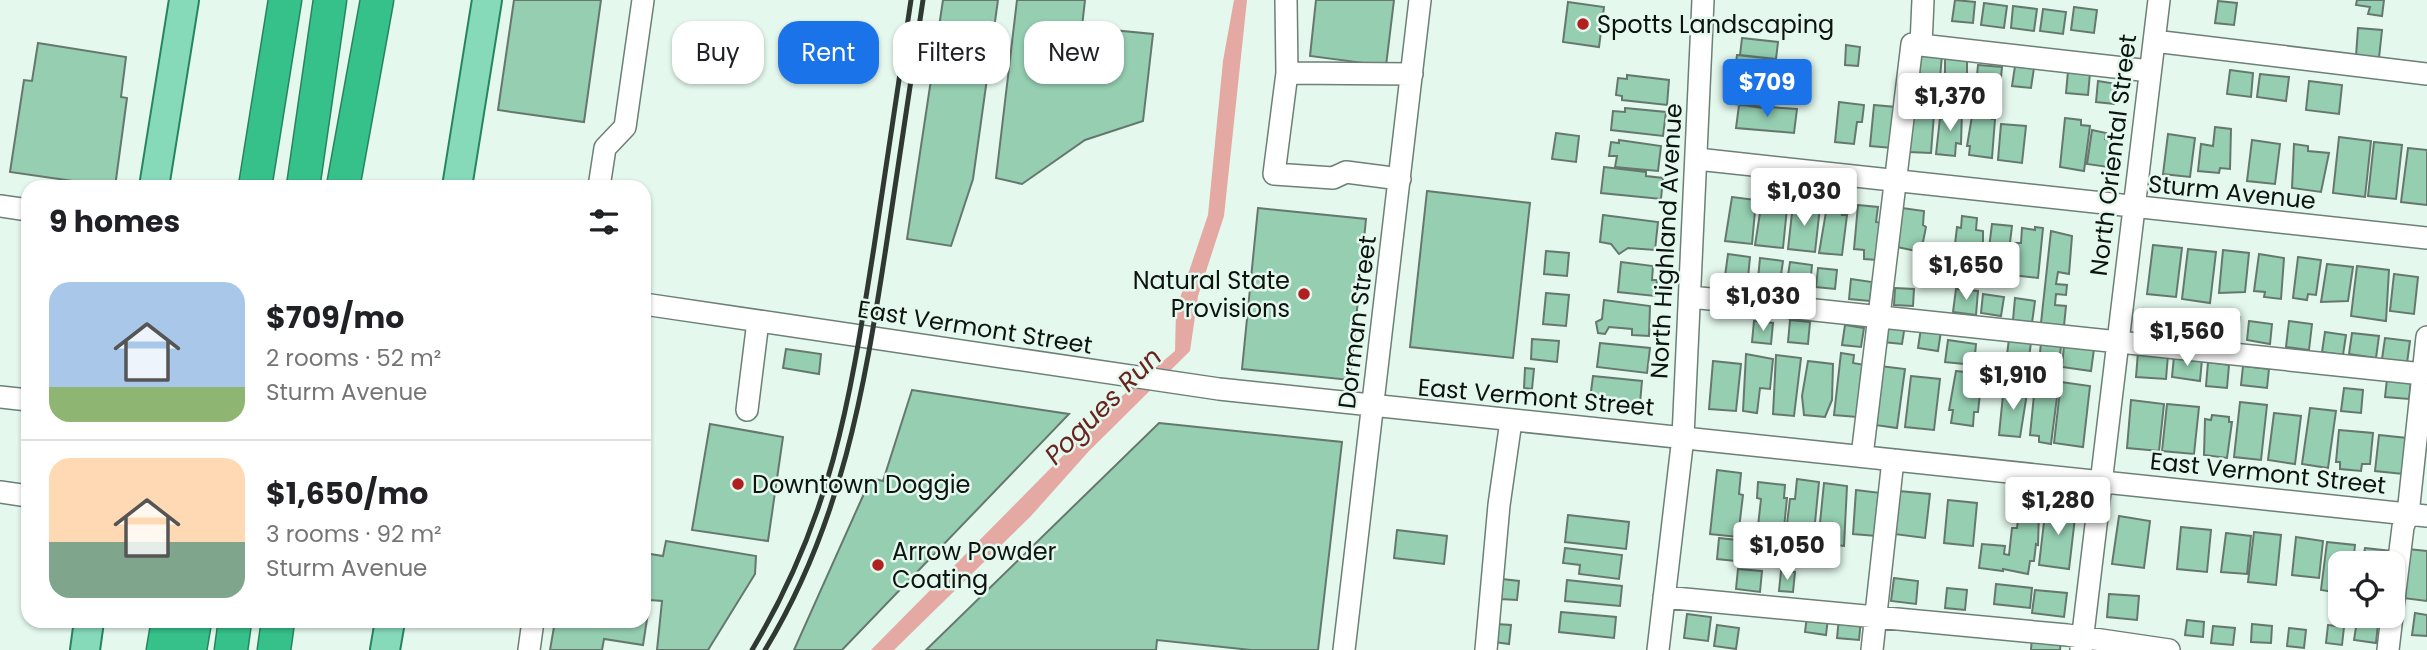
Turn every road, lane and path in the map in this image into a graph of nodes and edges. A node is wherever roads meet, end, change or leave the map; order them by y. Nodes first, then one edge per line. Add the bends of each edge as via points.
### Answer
1 (184, 0) edge
2 (285, 0) edge
3 (330, 0) edge
4 (377, 0) edge
5 (486, 0) edge
6 (643, 0) edge
7 (1286, 0) edge
8 (1420, 0) edge
9 (1703, 0) edge
10 (1923, 0) edge
11 (2159, 0) edge
12 (2154, 41) junction
13 (1916, 45) junction
14 (2150, 71) junction
15 (1287, 73) junction
16 (1412, 74) junction
17 (2427, 74) edge
18 (1697, 159) junction
19 (1400, 179) junction
20 (155, 180) edge
21 (257, 180) edge
22 (304, 180) edge
23 (344, 180) edge
24 (458, 180) edge
25 (599, 180) edge
26 (1895, 182) junction
27 (0, 206) edge
28 (2133, 208) junction
29 (21, 209) edge
30 (2427, 238) edge
31 (1691, 297) junction
32 (651, 305) edge
33 (1879, 317) junction
34 (758, 321) junction
35 (2427, 337) edge
36 (2117, 342) junction
37 (2423, 374) junction
38 (0, 397) edge
39 (21, 399) edge
40 (1374, 408) junction
41 (747, 410) dead end
42 (1511, 421) junction
43 (1683, 437) junction
44 (1862, 456) junction
45 (1893, 460) junction
46 (2101, 481) junction
47 (0, 492) edge
48 (21, 495) edge
49 (2418, 515) edge
50 (2400, 551) edge
51 (1664, 597) junction
52 (1876, 616) junction
53 (88, 628) edge
54 (167, 628) edge
55 (194, 628) edge
56 (389, 628) edge
57 (532, 628) edge
58 (2391, 628) edge
59 (2082, 644) edge
60 (85, 650) edge
61 (163, 650) edge
62 (190, 650) edge
63 (385, 650) edge
64 (528, 650) edge
65 (1344, 650) edge
66 (1486, 650) edge
67 (1658, 650) edge
68 (1872, 650) edge
69 (2169, 650) edge
70 (2388, 650) edge

1 - 20 main road
2 - 21 highway
3 - 22 highway
4 - 23 highway
5 - 24 main road
6 - 25 street via 625,127 605,148
7 - 15 street
8 - 16 street, Dorman Street
9 - 18 street, North Highland Avenue
10 - 13 street
11 - 12 street, North Oriental Street
12 - 14 street, North Oriental Street
12 - 17 street
13 - 14 street
13 - 26 street
14 - 28 street, North Oriental Street
15 - 16 street
15 - 19 street via 1274,174 1334,178 1346,172
16 - 19 street, Dorman Street
18 - 26 street, Sturm Avenue
18 - 31 street, North Highland Avenue
19 - 40 street, Dorman Street
26 - 28 street, Sturm Avenue
26 - 33 street
27 - 29 street
28 - 30 street, Sturm Avenue
28 - 36 street, North Oriental Street
31 - 33 street
31 - 43 street, North Highland Avenue
32 - 34 street, East Vermont Street
33 - 36 street
33 - 44 street
34 - 40 street, East Vermont Street via 1176,384
34 - 41 street
35 - 37 street
36 - 37 street
36 - 46 street, North Oriental Street
37 - 49 street
38 - 39 street
40 - 42 street, East Vermont Street
40 - 65 street, Dorman Street
42 - 43 street, East Vermont Street
42 - 66 street
43 - 44 street, East Vermont Street
43 - 51 street, North Highland Avenue
44 - 45 street, East Vermont Street
45 - 46 street, East Vermont Street
45 - 52 street
46 - 49 street, East Vermont Street
46 - 59 street, North Oriental Street
47 - 48 street
49 - 50 street via 2403,527
51 - 52 street
51 - 67 street, North Highland Avenue
52 - 59 street
52 - 68 street
53 - 60 main road
54 - 61 highway
55 - 62 highway
56 - 63 main road
57 - 64 street
58 - 70 street
59 - 69 street

